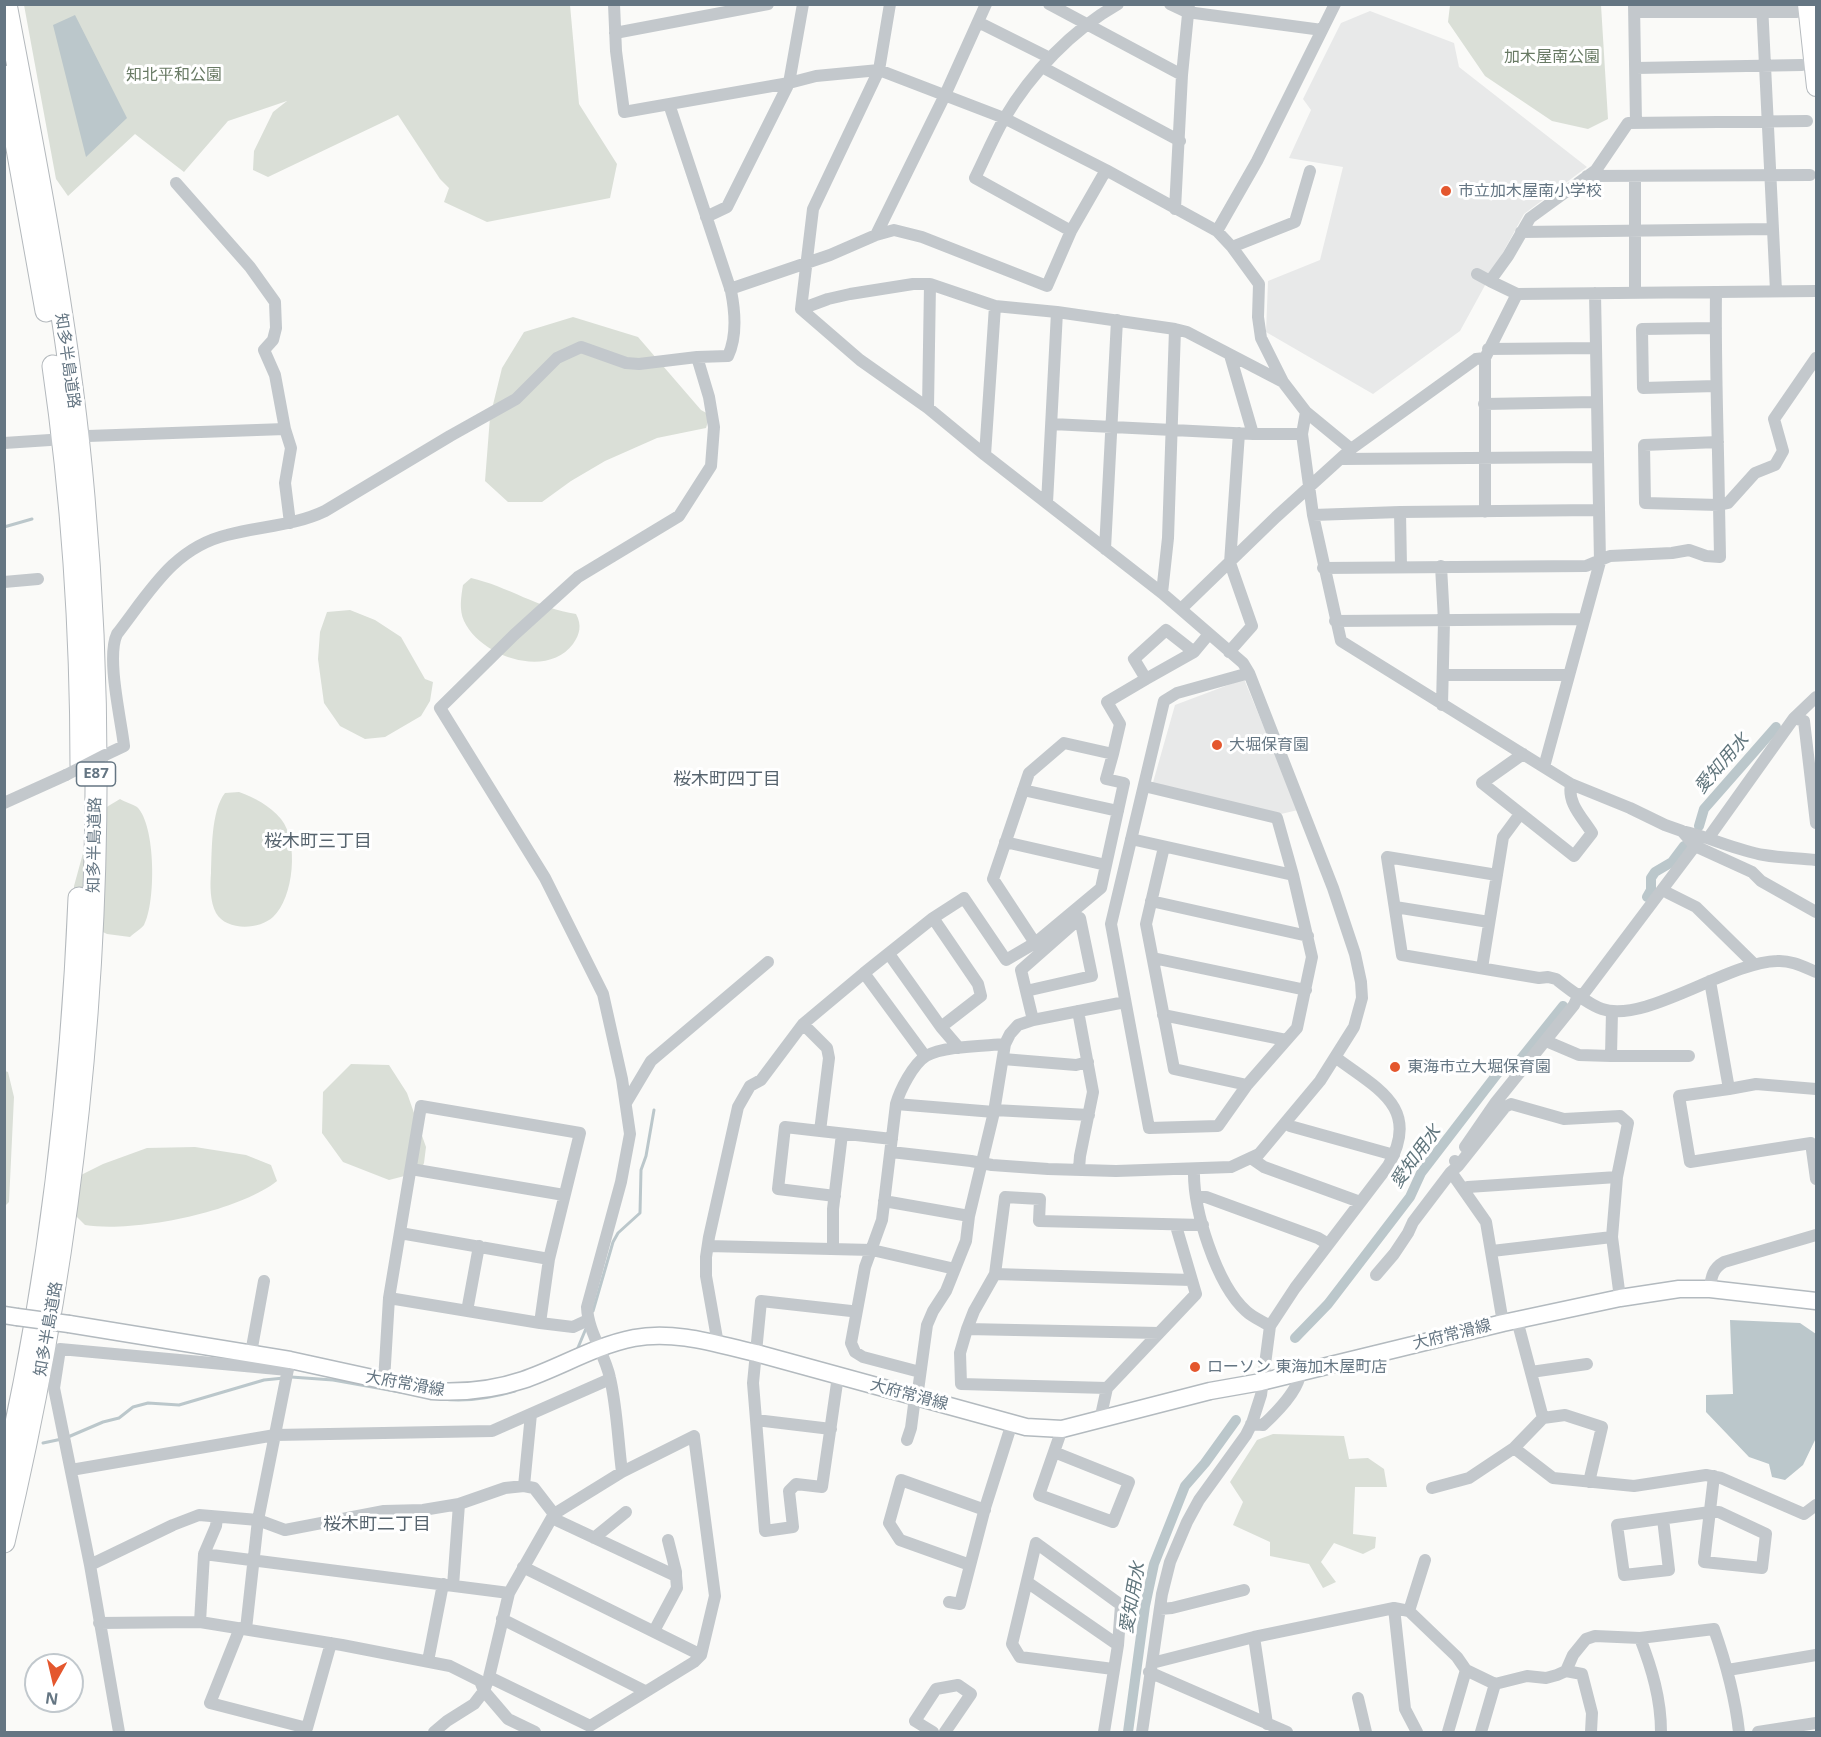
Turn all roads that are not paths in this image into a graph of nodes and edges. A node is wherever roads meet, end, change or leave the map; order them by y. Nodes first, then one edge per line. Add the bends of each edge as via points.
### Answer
1 (6, 4) edge
2 (614, 4) edge
3 (768, 4) edge
4 (803, 4) edge
5 (890, 4) edge
6 (986, 4) edge
7 (1049, 4) edge
8 (1170, 4) edge
9 (1335, 4) edge
10 (1111, 6) edge
11 (1188, 8) edge
12 (1635, 8) edge
13 (1802, 8) edge
14 (1762, 9) edge
15 (978, 22) junction
16 (1087, 25) junction
17 (1322, 30) junction
18 (615, 33) junction
19 (1046, 63) junction
20 (1802, 65) dead end
21 (1765, 66) junction
22 (1636, 68) junction
23 (879, 70) junction
24 (1182, 75) junction
25 (4, 76) edge
26 (789, 83) junction
27 (1816, 87) edge
28 (945, 95) junction
29 (669, 104) junction
30 (1004, 118) junction
31 (1768, 121) junction
32 (1807, 121) dead end
33 (1636, 123) junction
34 (1180, 141) junction
35 (1106, 170) junction
36 (1310, 171) dead end
37 (1810, 175) dead end
38 (1587, 176) junction
39 (1771, 176) junction
40 (1635, 177) junction
41 (176, 183) dead end
42 (1175, 209) junction
43 (706, 217) junction
44 (1773, 229) junction
45 (1636, 230) junction
46 (1071, 231) junction
47 (1217, 231) junction
48 (1521, 232) junction
49 (876, 235) junction
50 (1232, 247) junction
51 (806, 263) junction
52 (1477, 274) dead end
53 (1490, 281) junction
54 (930, 284) junction
55 (730, 289) junction
56 (1776, 291) junction
57 (1816, 291) edge
58 (1635, 292) junction
59 (1716, 292) junction
60 (1595, 293) junction
61 (1517, 294) junction
62 (995, 306) junction
63 (801, 309) junction
64 (1057, 312) junction
65 (1117, 320) junction
66 (1716, 328) junction
67 (1175, 329) junction
68 (1596, 348) junction
69 (1486, 354) junction
70 (1230, 355) junction
71 (697, 357) junction
72 (1816, 358) edge
73 (1283, 382) junction
74 (1716, 386) junction
75 (1596, 402) junction
76 (1484, 404) junction
77 (928, 408) junction
78 (1306, 412) junction
79 (1052, 424) junction
80 (1111, 427) junction
81 (285, 429) junction
82 (1171, 430) junction
83 (1239, 433) junction
84 (1253, 434) junction
85 (1302, 434) junction
86 (88, 436) dead end
87 (50, 440) dead end
88 (1718, 442) junction
89 (4, 443) edge
90 (1351, 449) junction
91 (985, 455) junction
92 (1598, 457) junction
93 (1342, 459) junction
94 (1486, 459) junction
95 (1309, 487) junction
96 (1047, 503) junction
97 (1719, 505) junction
98 (1598, 510) junction
99 (1400, 512) junction
100 (1485, 512) junction
101 (1312, 515) junction
102 (290, 523) junction
103 (1105, 549) junction
104 (1600, 562) junction
105 (1230, 563) junction
106 (1401, 566) junction
107 (1441, 566) junction
108 (1323, 568) junction
109 (38, 579) dead end
110 (4, 582) edge
111 (1162, 593) junction
112 (1181, 609) junction
113 (1583, 619) junction
114 (1335, 621) junction
115 (1444, 621) junction
116 (1209, 634) junction
117 (1194, 652) junction
118 (1229, 652) junction
119 (1249, 673) junction
120 (1443, 675) junction
121 (1568, 675) junction
122 (1146, 680) junction
123 (1816, 697) edge
124 (1442, 705) junction
125 (1794, 718) junction
126 (1113, 754) junction
127 (1523, 754) junction
128 (1544, 767) junction
129 (1571, 784) junction
130 (1144, 786) junction
131 (1023, 790) junction
132 (4, 803) edge
133 (1118, 811) junction
134 (1520, 814) junction
135 (1816, 823) edge
136 (1682, 831) junction
137 (1708, 837) junction
138 (1131, 839) junction
139 (1005, 842) junction
140 (1695, 846) junction
141 (1164, 847) junction
142 (1816, 860) edge
143 (1106, 865) junction
144 (1497, 874) junction
145 (1293, 875) junction
146 (1668, 893) dead end
147 (1151, 901) junction
148 (1395, 907) junction
149 (1816, 912) edge
150 (933, 918) junction
151 (1489, 922) junction
152 (1308, 936) junction
153 (1035, 943) junction
154 (889, 954) junction
155 (1152, 958) junction
156 (768, 962) dead end
157 (1754, 964) junction
158 (1482, 968) junction
159 (1816, 972) edge
160 (864, 973) junction
161 (1710, 981) junction
162 (1306, 990) junction
163 (1026, 992) junction
164 (1580, 995) junction
165 (1125, 1002) junction
166 (1078, 1011) junction
167 (1612, 1011) junction
168 (1163, 1015) junction
169 (1033, 1020) junction
170 (803, 1024) junction
171 (941, 1027) junction
172 (1286, 1040) junction
173 (1546, 1041) junction
174 (1005, 1044) junction
175 (959, 1048) junction
176 (925, 1056) junction
177 (1611, 1056) junction
178 (1689, 1056) dead end
179 (1335, 1057) junction
180 (1003, 1059) junction
181 (1088, 1062) junction
182 (1247, 1085) junction
183 (1729, 1089) junction
184 (1816, 1089) edge
185 (626, 1103) junction
186 (896, 1104) junction
187 (994, 1111) junction
188 (1089, 1115) junction
189 (1286, 1123) junction
190 (820, 1131) junction
191 (842, 1134) junction
192 (892, 1139) junction
193 (891, 1152) junction
194 (1394, 1155) junction
195 (1251, 1158) junction
196 (982, 1164) junction
197 (411, 1169) junction
198 (1079, 1169) junction
199 (1454, 1169) junction
200 (1194, 1170) junction
201 (1816, 1170) edge
202 (1617, 1177) junction
203 (1464, 1190) junction
204 (564, 1195) junction
205 (835, 1196) junction
206 (1197, 1197) junction
207 (884, 1201) junction
208 (1360, 1202) junction
209 (969, 1216) junction
210 (1203, 1225) junction
211 (1176, 1226) junction
212 (400, 1233) junction
213 (1816, 1235) edge
214 (1612, 1237) junction
215 (1328, 1244) junction
216 (479, 1246) junction
217 (708, 1246) junction
218 (833, 1249) junction
219 (872, 1250) junction
220 (1492, 1251) junction
221 (549, 1259) junction
222 (956, 1269) junction
223 (995, 1274) junction
224 (1376, 1275) dead end
225 (1191, 1280) junction
226 (264, 1281) dead end
227 (1710, 1289) junction
228 (389, 1298) junction
229 (1620, 1298) junction
230 (1816, 1301) edge
231 (467, 1311) junction
232 (851, 1311) dead end
233 (11, 1316) edge
234 (588, 1320) junction
235 (1510, 1321) junction
236 (540, 1323) junction
237 (1270, 1326) junction
238 (967, 1329) junction
239 (1159, 1333) junction
240 (718, 1344) junction
241 (600, 1347) junction
242 (251, 1353) junction
243 (756, 1353) junction
244 (1587, 1364) dead end
245 (289, 1365) junction
246 (1300, 1371) junction
247 (920, 1372) junction
248 (1531, 1372) junction
249 (838, 1376) junction
250 (610, 1379) junction
251 (384, 1381) junction
252 (1261, 1382) junction
253 (1107, 1388) junction
254 (916, 1397) junction
255 (531, 1414) junction
256 (1543, 1418) junction
257 (756, 1420) junction
258 (1100, 1420) junction
259 (1012, 1423) junction
260 (1251, 1424) junction
261 (831, 1429) junction
262 (1062, 1429) junction
263 (275, 1435) junction
264 (907, 1440) dead end
265 (1514, 1448) junction
266 (1054, 1452) junction
267 (71, 1470) junction
268 (622, 1472) junction
269 (1714, 1476) junction
270 (4, 1477) edge
271 (1589, 1482) junction
272 (524, 1486) junction
273 (1432, 1488) dead end
274 (459, 1504) junction
275 (1816, 1505) edge
276 (985, 1510) junction
277 (626, 1512) dead end
278 (1710, 1512) junction
279 (553, 1516) junction
280 (217, 1517) junction
281 (1663, 1519) junction
282 (258, 1520) junction
283 (594, 1538) junction
284 (668, 1540) dead end
285 (4, 1542) edge
286 (204, 1554) junction
287 (1425, 1560) dead end
288 (254, 1561) junction
289 (90, 1565) junction
290 (970, 1565) junction
291 (523, 1567) junction
292 (675, 1576) junction
293 (1027, 1582) junction
294 (448, 1585) junction
295 (1244, 1590) dead end
296 (509, 1593) junction
297 (949, 1602) dead end
298 (1394, 1608) junction
299 (1160, 1609) junction
300 (1408, 1611) junction
301 (502, 1620) junction
302 (200, 1622) junction
303 (99, 1623) junction
304 (243, 1629) junction
305 (654, 1631) junction
306 (1254, 1637) junction
307 (1640, 1638) junction
308 (331, 1643) junction
309 (1118, 1645) junction
310 (701, 1655) junction
311 (1816, 1655) edge
312 (428, 1661) junction
313 (1151, 1668) junction
314 (1113, 1669) junction
315 (1466, 1670) junction
316 (1728, 1670) junction
317 (1566, 1671) junction
318 (489, 1677) junction
319 (1496, 1684) junction
320 (484, 1691) junction
321 (645, 1691) junction
322 (1358, 1698) dead end
323 (1816, 1723) edge
324 (1267, 1724) junction
325 (119, 1732) edge
326 (434, 1732) edge
327 (535, 1732) edge
328 (933, 1732) edge
329 (945, 1732) edge
330 (1104, 1732) edge
331 (1142, 1732) edge
332 (1287, 1732) edge
333 (1366, 1732) edge
334 (1417, 1732) edge
335 (1448, 1732) edge
336 (1481, 1732) edge
337 (1591, 1732) edge
338 (1661, 1732) edge
339 (1739, 1732) edge
340 (1758, 1732) edge

1 - 285 highway, 知多半島道路 / E87 via 70,377 84,494 96,724 92,942 78,1126 46,1350
2 - 18 street
3 - 18 street
4 - 26 street
5 - 23 street
6 - 15 street
7 - 16 street
8 - 11 street
9 - 17 street
10 - 16 street
11 - 17 street
11 - 24 street
12 - 14 street
12 - 22 street
13 - 14 street
13 - 27 main road
14 - 21 street
15 - 19 street
15 - 28 street
16 - 19 street
16 - 24 street
17 - 47 street via 1257,161
18 - 29 street via 624,112
19 - 30 street
19 - 34 street
20 - 21 street
21 - 22 street
21 - 31 street
22 - 33 street
23 - 26 street via 816,76
23 - 28 street
23 - 51 street via 813,209
24 - 34 street
25 - 270 highway, 知多半島道路 / E87 via 42,284 68,496 78,625 82,831 72,1020 53,1203
26 - 29 street
26 - 43 street via 727,207
28 - 30 street
28 - 49 street
29 - 43 street
30 - 35 street
30 - 46 street via 975,178
31 - 32 street
31 - 33 street
31 - 39 street
33 - 38 street via 1628,123 1596,170
34 - 42 street
35 - 42 street
35 - 46 street
36 - 50 street via 1295,222
37 - 39 street
38 - 40 street
38 - 48 street via 1530,218
39 - 40 street
39 - 44 street
40 - 45 street
41 - 81 street via 250,267 275,302 276,328 273,340 264,350 275,375
42 - 47 street
43 - 55 street
44 - 45 street
44 - 56 street
45 - 48 street
45 - 58 street
46 - 49 street via 1047,286 922,237 894,230
47 - 50 street
48 - 53 street
49 - 51 street
50 - 73 street via 1259,284 1261,338
51 - 55 street
51 - 63 street
52 - 53 street
53 - 61 street
54 - 62 street
54 - 63 street via 850,294
54 - 77 street
55 - 71 street via 735,311 732,348 728,356
56 - 57 street
56 - 59 street
58 - 59 street
58 - 60 street
59 - 66 street
60 - 61 street
60 - 68 street
61 - 69 street
62 - 64 street
62 - 91 street
63 - 77 street via 860,360
64 - 65 street
64 - 79 street
65 - 67 street
65 - 80 street
66 - 74 street
66 - 74 street via 1642,329 1643,388
67 - 70 street
67 - 82 street
68 - 69 street
68 - 75 street
69 - 76 street
69 - 90 street
70 - 73 street
70 - 84 street
71 - 102 street via 626,363 581,347 557,358 516,399 325,511
71 - 185 street via 714,428 711,466 679,516 578,577 440,708 545,878 603,994
72 - 97 street via 1774,419 1783,451 1775,465 1755,473 1728,503
73 - 78 street
74 - 88 street
75 - 76 street
75 - 92 street
76 - 94 street
77 - 91 street
78 - 85 street
78 - 90 street
79 - 80 street
79 - 96 street
80 - 82 street
80 - 103 street
81 - 86 street
81 - 102 street via 291,448 285,483
82 - 83 street
82 - 111 street
83 - 84 street
83 - 105 street
84 - 85 street
85 - 95 street
87 - 89 street
88 - 97 street
88 - 97 street via 1644,445 1645,503
90 - 93 street
91 - 96 street
92 - 94 street
92 - 98 street
93 - 94 street
93 - 95 street
94 - 100 street
95 - 101 street
95 - 105 street
96 - 103 street
97 - 104 street via 1720,557 1689,550 1610,556
98 - 100 street
98 - 104 street
99 - 100 street
99 - 101 street
99 - 106 street
101 - 108 street
102 - 132 street, bridge via 208,540 178,558 114,641 124,746
103 - 111 street
104 - 107 street via 1586,566
104 - 113 street
105 - 112 street
105 - 118 street via 1252,626
106 - 107 street
106 - 108 street
107 - 115 street
108 - 114 street
109 - 110 street
111 - 112 street
112 - 116 street
113 - 115 street
113 - 121 street
114 - 115 street
114 - 124 street via 1341,641
115 - 120 street
116 - 117 street
116 - 118 street
117 - 122 street
117 - 122 street via 1166,630 1134,659
118 - 119 street
119 - 130 street via 1177,693 1164,701
119 - 179 street via 1355,954 1362,998 1354,1027
120 - 121 street
120 - 124 street
121 - 128 street
122 - 126 street via 1107,702 1120,724
123 - 125 street
124 - 127 street
125 - 135 street via 1804,721
125 - 137 street
126 - 131 street via 1064,742 1029,774
126 - 133 street via 1106,779 1124,783
127 - 128 street
127 - 134 street via 1482,783
128 - 129 street
129 - 134 street via 1573,804 1592,833 1574,856
129 - 136 street
130 - 138 street
130 - 145 street via 1276,818
131 - 133 street
131 - 139 street
133 - 143 street
134 - 144 street via 1503,837
136 - 137 street
136 - 140 street
137 - 142 street via 1764,855
138 - 141 street
138 - 165 street via 1110,924
139 - 143 street
139 - 153 street via 993,879
140 - 149 street via 1752,872
140 - 164 street
141 - 145 street
141 - 147 street
143 - 153 street via 1101,888
144 - 148 street via 1387,857
144 - 151 street
145 - 152 street
146 - 157 street via 1696,907
147 - 152 street
147 - 155 street via 1146,924
148 - 151 street
148 - 158 street via 1402,955
150 - 153 street via 964,898 1006,960
150 - 154 street
150 - 171 street via 978,984 981,996
151 - 158 street
152 - 162 street via 1312,957
154 - 160 street
154 - 171 street
155 - 162 street
155 - 168 street
156 - 185 street via 651,1060
157 - 159 street via 1786,961
157 - 161 street
158 - 164 street via 1556,979
160 - 170 street
160 - 176 street
161 - 167 street via 1646,1006
161 - 183 street
162 - 172 street via 1297,1028
163 - 163 street via 1021,970 1080,918 1092,976
163 - 169 street
164 - 167 street via 1601,1009
164 - 173 street
165 - 166 street
165 - 182 street via 1149,1128 1218,1126
166 - 169 street
166 - 181 street
167 - 177 street
168 - 172 street
168 - 182 street via 1174,1069
169 - 174 street via 1018,1025
170 - 190 street via 827,1048 829,1058
170 - 217 street via 761,1080 750,1086 738,1107
171 - 175 street
172 - 182 street
173 - 177 street via 1579,1055
173 - 199 street via 1496,1102 1454,1162
174 - 175 street
174 - 180 street
175 - 176 street
176 - 186 street via 902,1087
177 - 178 street
179 - 189 street
179 - 194 street via 1392,1101 1399,1127
180 - 181 street via 1076,1065
180 - 187 street
181 - 188 street via 1093,1092
183 - 184 street via 1756,1084
183 - 201 street via 1679,1096 1690,1162 1811,1143
185 - 234 street via 630,1134 587,1307
186 - 187 street
186 - 192 street
187 - 188 street
187 - 196 street
188 - 198 street
189 - 194 street
189 - 195 street
190 - 191 street
190 - 205 street via 785,1127 778,1190
191 - 192 street
191 - 205 street
192 - 193 street
193 - 196 street
193 - 207 street
194 - 208 street
195 - 200 street via 1231,1167
195 - 208 street via 1264,1167
196 - 198 street
196 - 209 street
197 - 204 street
197 - 204 street via 421,1106 580,1133
197 - 212 street
198 - 200 street
199 - 202 street via 1511,1104 1564,1119 1620,1116 1628,1123
199 - 203 street
199 - 224 street
200 - 206 street
202 - 203 street
202 - 214 street
203 - 220 street via 1486,1222
204 - 221 street
205 - 218 street
206 - 210 street
206 - 215 street via 1206,1197
207 - 209 street
207 - 219 street
208 - 215 street
209 - 222 street via 966,1241
210 - 211 street
210 - 237 street via 1210,1252 1234,1297 1247,1312
211 - 223 street via 1039,1221 1040,1199 1005,1197
211 - 225 street
212 - 216 street
212 - 228 street
213 - 227 street via 1724,1262 1717,1266
214 - 220 street
214 - 229 street
215 - 237 street
216 - 221 street
216 - 231 street
217 - 218 street
217 - 240 street via 706,1276
218 - 219 street
219 - 222 street
219 - 247 street via 852,1348 863,1357
220 - 235 street
221 - 236 street
222 - 247 street via 927,1325
223 - 225 street
223 - 238 street
225 - 239 street via 1196,1294
226 - 242 street
227 - 229 main road, 大府常滑線 via 1679,1289
227 - 230 main road, 大府常滑線
228 - 231 street
228 - 251 street
229 - 235 main road, 大府常滑線
231 - 236 street
232 - 243 street via 761,1301
233 - 242 main road, 大府常滑線, bridge
234 - 236 street via 573,1327
234 - 241 street
235 - 246 main road, 大府常滑線
235 - 248 street
237 - 252 street
238 - 239 street
238 - 253 street via 960,1353 961,1384
239 - 253 street
240 - 241 main road, 大府常滑線 via 657,1336
240 - 243 main road, 大府常滑線
241 - 250 street
241 - 251 main road, 大府常滑線 via 497,1388 444,1392
242 - 245 main road, 大府常滑線
243 - 249 main road, 大府常滑線
243 - 257 street
244 - 248 street
245 - 251 main road, 大府常滑線
245 - 263 street
245 - 267 street via 60,1349 54,1388
246 - 252 main road, 大府常滑線
246 - 260 street via 1300,1379 1276,1413 1263,1425
247 - 254 street
248 - 256 street
249 - 254 main road, 大府常滑線
249 - 261 street
250 - 255 street
250 - 268 street
252 - 258 main road, 大府常滑線
252 - 260 street via 1257,1412
253 - 258 street
254 - 259 main road, 大府常滑線
254 - 264 street
255 - 263 street via 492,1431
255 - 272 street
256 - 265 street
256 - 271 street via 1565,1415 1602,1427
257 - 261 street
257 - 261 street via 765,1531 793,1527 789,1491 796,1484 822,1487
258 - 262 main road, 大府常滑線
259 - 262 main road, 大府常滑線
259 - 276 street
260 - 299 street via 1187,1522 1170,1562
262 - 266 street
263 - 267 street
263 - 282 street
265 - 271 street via 1553,1478
265 - 273 street via 1469,1478
266 - 266 street via 1039,1495 1113,1522 1129,1482
267 - 289 street
268 - 279 street
268 - 310 street via 694,1436 715,1596
269 - 271 street via 1634,1486
269 - 275 street via 1804,1514
269 - 278 street
272 - 274 street via 505,1488
272 - 279 street via 534,1488
274 - 282 street via 384,1511 285,1530
274 - 294 street
276 - 290 street
276 - 290 street via 901,1480 889,1523 900,1540
277 - 283 street
278 - 278 street via 1704,1562 1762,1568 1766,1534 1719,1512
278 - 281 street
279 - 283 street
279 - 291 street
280 - 282 street
280 - 286 street
280 - 289 street via 199,1515
281 - 281 street via 1617,1526 1624,1575 1669,1570
282 - 288 street
283 - 292 street
284 - 292 street
286 - 288 street
286 - 302 street
287 - 300 street
288 - 294 street
288 - 304 street
289 - 303 street
290 - 297 street via 960,1604
291 - 296 street
291 - 305 street
292 - 305 street via 677,1588
293 - 309 street
293 - 309 street via 1036,1543 1121,1605
293 - 314 street via 1012,1644 1020,1657
294 - 296 street
294 - 312 street
295 - 299 street
296 - 301 street
298 - 300 street
298 - 306 street
298 - 334 street via 1405,1709
299 - 313 street
300 - 315 street
301 - 318 street
301 - 321 street
302 - 303 street
302 - 304 street
303 - 325 street
304 - 308 street
304 - 308 street via 210,1703 308,1728
305 - 310 street
306 - 313 street
306 - 324 street
307 - 316 street via 1714,1629
307 - 317 street via 1595,1636 1586,1640
307 - 338 street via 1659,1699
308 - 312 street
309 - 314 street
310 - 321 street
311 - 316 street
312 - 320 street via 450,1666 480,1681
313 - 324 street
313 - 331 street
314 - 330 street
315 - 319 street
315 - 335 street
316 - 339 street
317 - 319 street via 1557,1676 1527,1676
317 - 337 street via 1582,1674 1592,1713
318 - 320 street
318 - 321 street via 590,1726
319 - 336 street
320 - 326 street via 474,1704
320 - 327 street via 508,1719
322 - 333 street
323 - 340 street
324 - 332 street
328 - 329 street via 915,1721 936,1689 958,1685 972,1694

